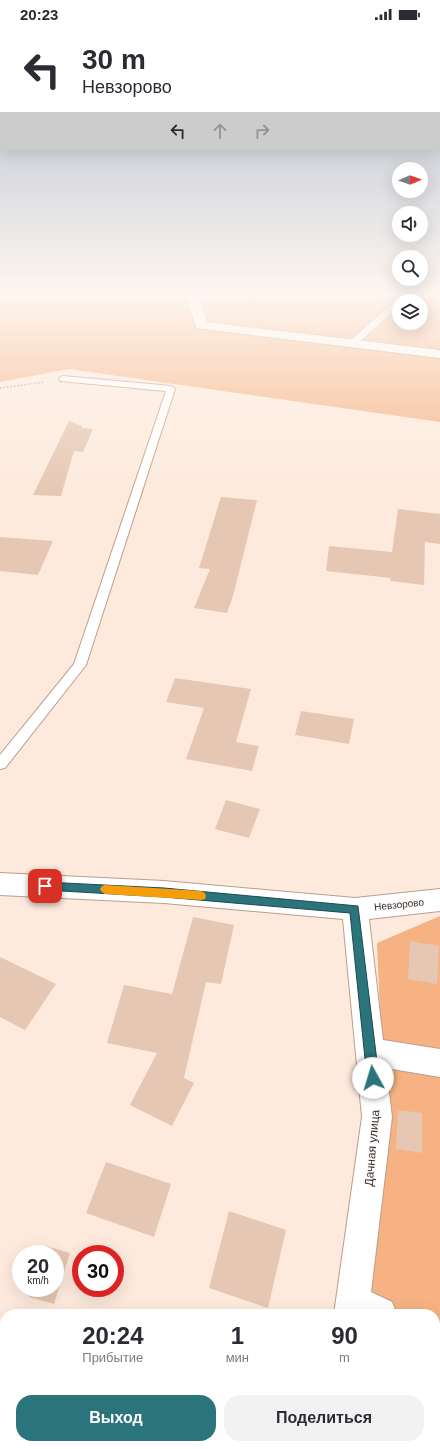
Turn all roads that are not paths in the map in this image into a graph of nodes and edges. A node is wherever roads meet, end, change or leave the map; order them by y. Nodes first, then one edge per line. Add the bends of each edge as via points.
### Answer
1 (63, 379) road end
2 (0, 764) edge
3 (0, 884) edge
4 (440, 900) edge
5 (355, 909) junction
6 (371, 1052) junction
7 (440, 1063) edge
8 (362, 1309) edge

1 - 2 lane via 170,389 80,666
3 - 5 street, Невзорово via 164,892
4 - 5 street, Невзорово
5 - 6 street, Дачная улица
6 - 7 street
6 - 8 street, Дачная улица via 377,1117

